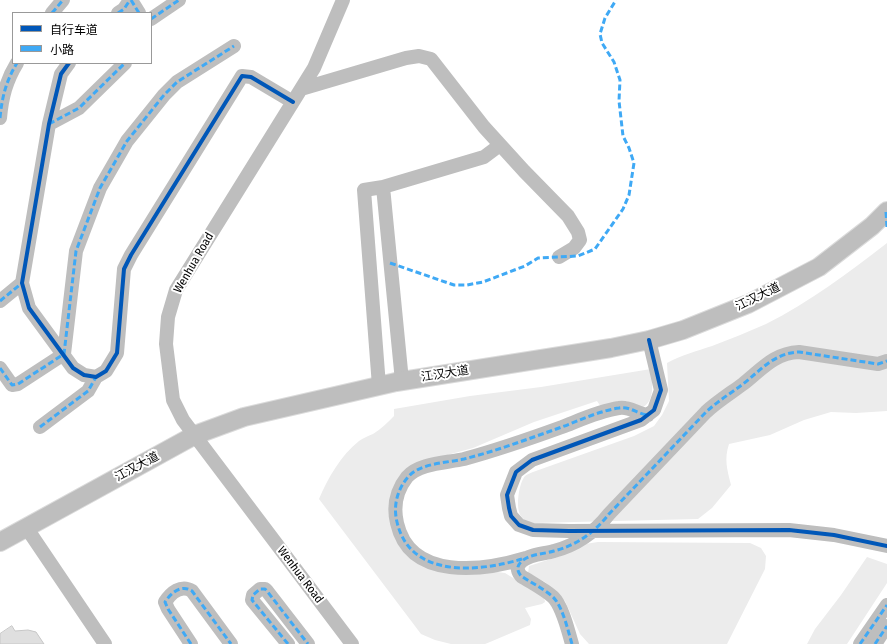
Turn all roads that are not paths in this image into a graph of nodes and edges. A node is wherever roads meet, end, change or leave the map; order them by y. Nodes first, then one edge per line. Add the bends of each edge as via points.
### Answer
1 (63, 0) edge
2 (131, 0) edge
3 (179, 0) edge
4 (343, 0) edge
5 (53, 12) edge
6 (119, 12) edge
7 (138, 12) edge
8 (152, 18) edge
9 (234, 46) dead end
10 (16, 64) edge
11 (68, 64) edge
12 (124, 64) edge
13 (301, 89) junction
14 (293, 102) junction
15 (0, 118) edge
16 (49, 124) junction
17 (500, 145) junction
18 (383, 187) junction
19 (887, 216) edge
20 (559, 257) dead end
21 (22, 283) junction
22 (0, 301) edge
23 (649, 340) junction
24 (64, 354) junction
25 (887, 361) edge
26 (0, 368) edge
27 (96, 377) junction
28 (402, 381) junction
29 (379, 386) junction
30 (648, 415) junction
31 (40, 427) dead end
32 (195, 435) junction
33 (26, 527) junction
34 (594, 530) junction
35 (0, 542) edge
36 (887, 546) edge
37 (526, 558) junction
38 (887, 605) edge
39 (887, 626) edge
40 (105, 644) edge
41 (191, 644) edge
42 (231, 644) edge
43 (288, 644) edge
44 (308, 644) edge
45 (352, 644) edge
46 (572, 644) edge
47 (860, 644) edge
48 (875, 644) edge

1 - 5 street
2 - 6 street
2 - 7 street
3 - 8 street
4 - 13 street, Wenhua Road via 314,68
9 - 24 street via 177,82 164,95 127,141 100,188 76,251
10 - 15 street via 9,76
11 - 16 street via 61,74
12 - 16 street via 79,108
13 - 14 street, Wenhua Road
13 - 17 street via 406,58 419,56 430,59
14 - 27 street via 251,77 242,76 124,269 117,353 106,371
14 - 32 street, Wenhua Road via 176,290 172,303 166,344 173,400 182,420
16 - 21 street
17 - 18 street via 484,157
17 - 20 street via 568,216 578,232 580,240 574,248
18 - 28 street
18 - 29 street via 364,190
19 - 23 main road, 江汉大道 via 819,267 748,304 683,330
21 - 22 street
21 - 24 street via 29,308
23 - 28 main road, 江汉大道
23 - 30 street via 661,390 654,410
24 - 26 street via 18,384 12,385
24 - 27 street via 73,368 84,375
25 - 34 street via 878,364 799,352 790,352 773,359 706,412
27 - 31 street via 88,391
28 - 29 main road, 江汉大道
29 - 32 main road, 江汉大道 via 244,417
30 - 34 street via 626,427 532,460 516,472 507,495 508,508 518,525 533,530
30 - 37 street via 625,407 604,412 464,459 418,468 401,486 396,497 395,513 398,528 409,548 422,559 467,569 490,567
32 - 33 main road, 江汉大道
32 - 45 street, Wenhua Road
33 - 35 main road, 江汉大道
33 - 40 street
34 - 36 street via 789,530 834,535
34 - 37 street via 577,542 556,551
37 - 46 street via 520,562 517,571 554,598
38 - 47 street
39 - 48 street
41 - 42 street via 165,602 182,588 192,591
43 - 44 street via 252,600 253,595 260,589 268,591

